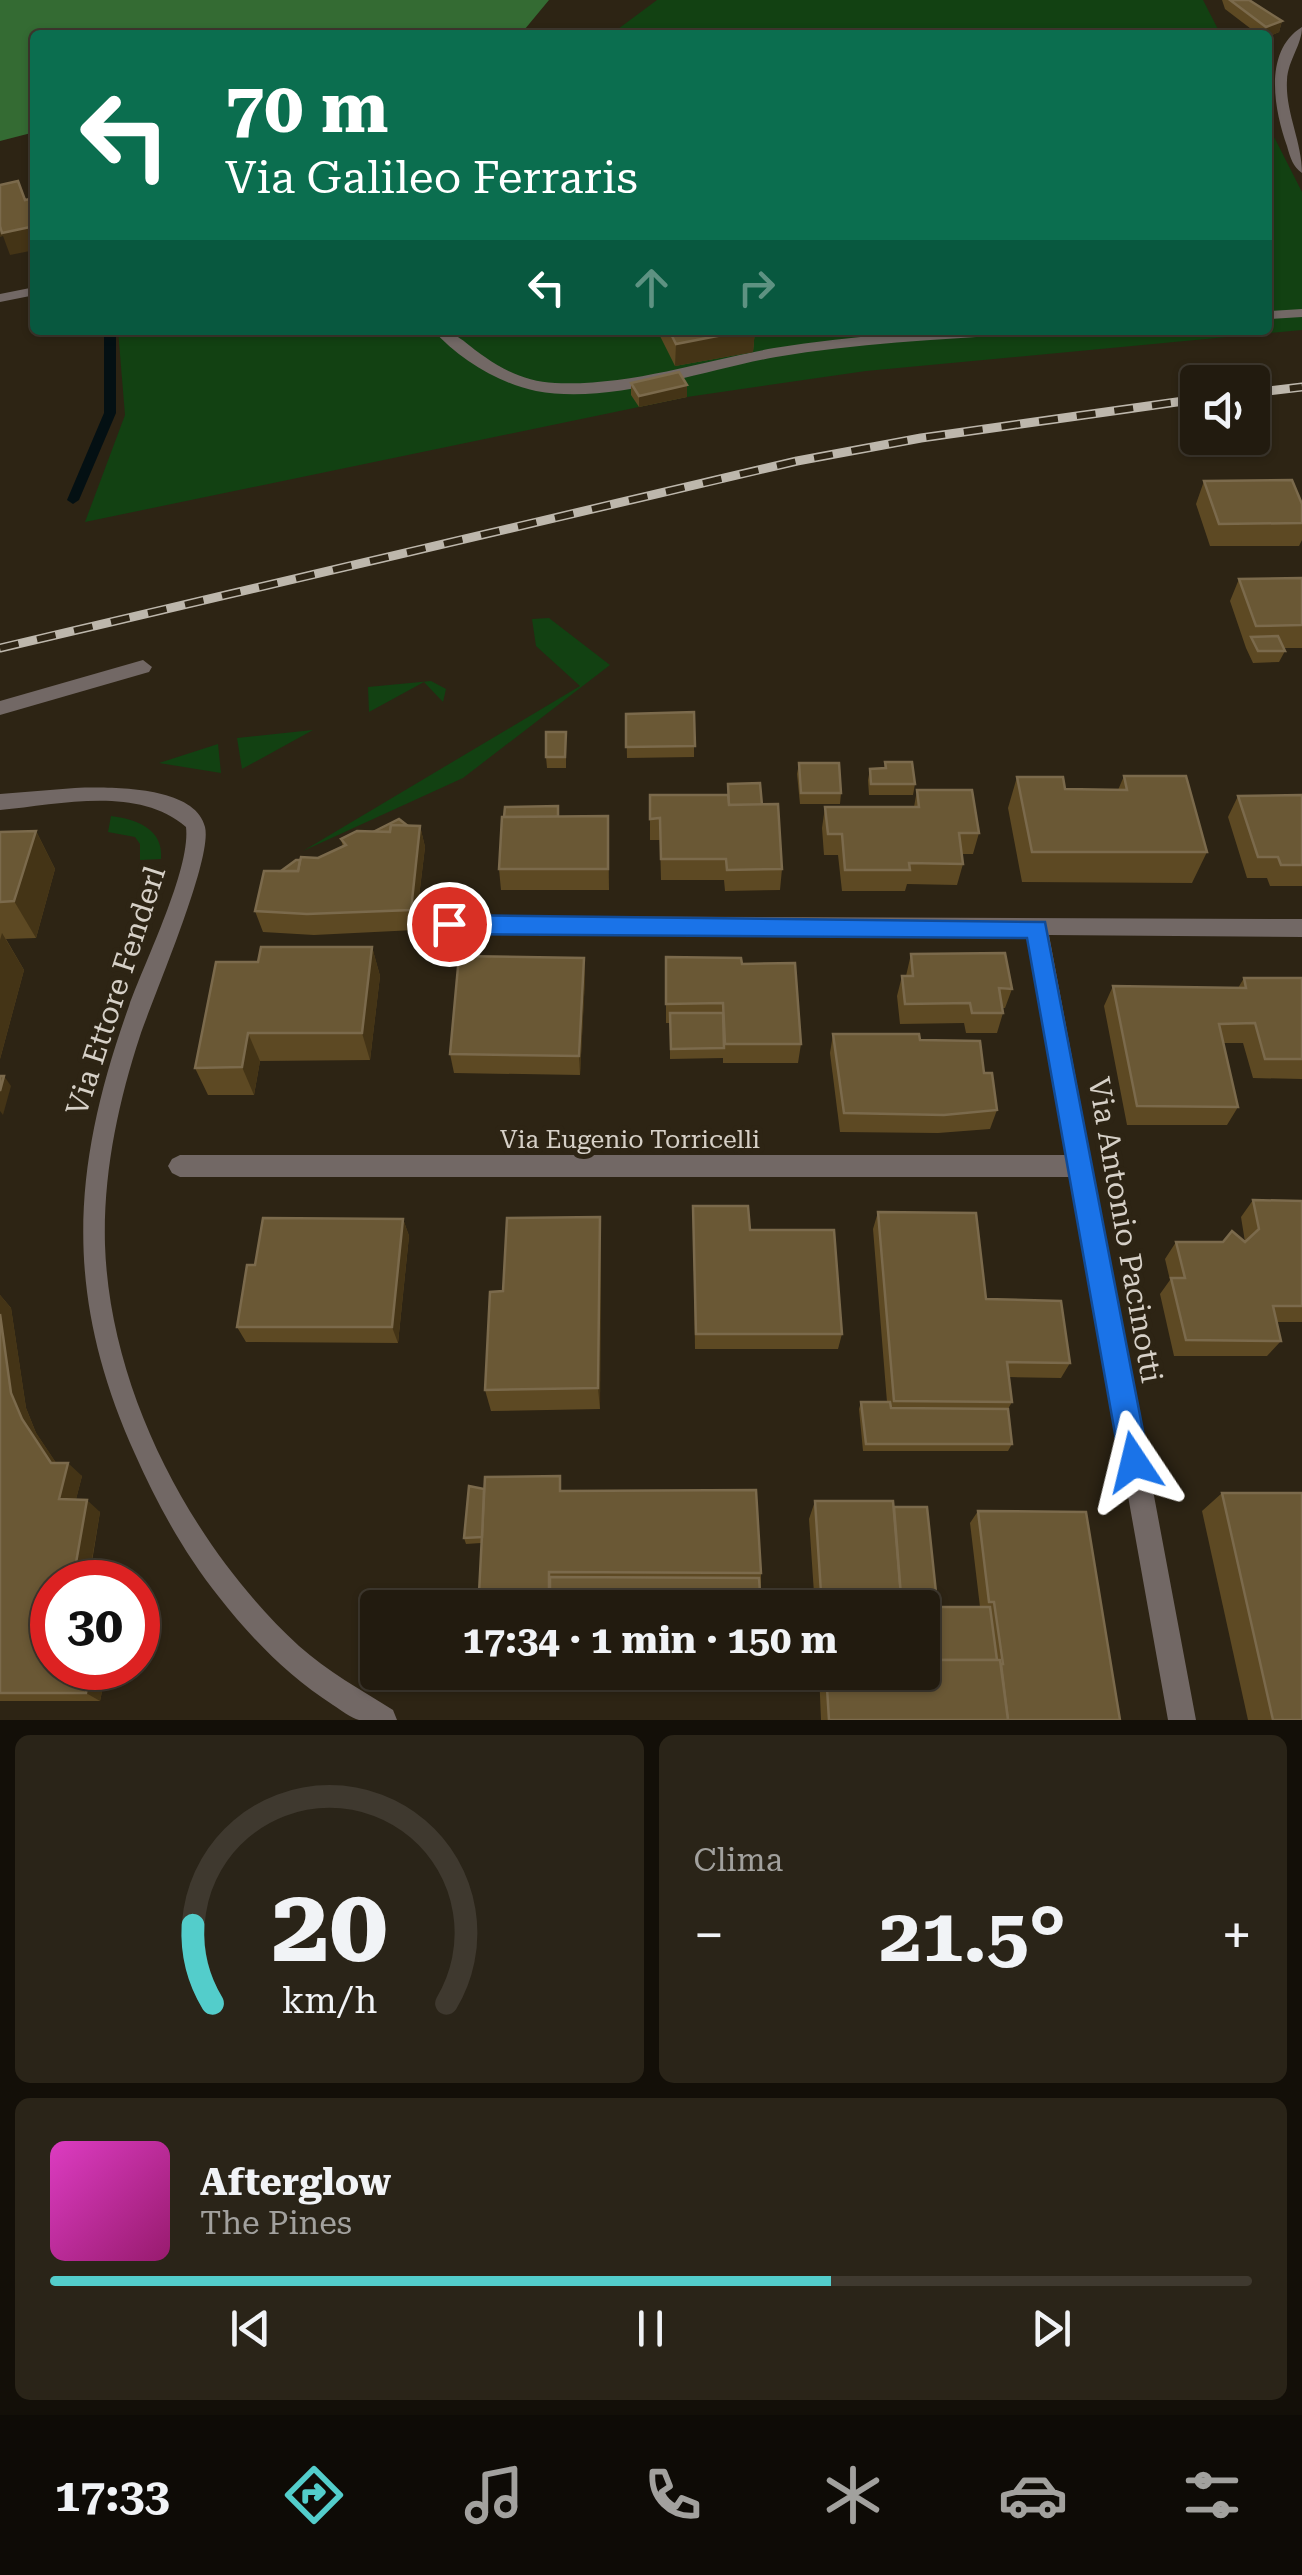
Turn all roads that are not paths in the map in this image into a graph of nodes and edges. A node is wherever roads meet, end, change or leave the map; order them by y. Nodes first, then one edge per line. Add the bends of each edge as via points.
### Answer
1 (1302, 32) edge
2 (1302, 169) edge
3 (30, 292) edge
4 (0, 298) edge
5 (1302, 313) edge
6 (1272, 315) edge
7 (446, 335) edge
8 (950, 335) edge
9 (143, 667) dead end
10 (0, 708) edge
11 (0, 802) edge
12 (449, 924) dead end
13 (1302, 928) edge
14 (1037, 929) junction
15 (180, 1166) dead end
16 (1080, 1166) junction
17 (383, 1720) edge
18 (1182, 1720) edge

1 - 2 street via 1288,46 1281,83
3 - 4 street
5 - 6 street
7 - 8 street via 491,372 552,388 658,378 772,353
9 - 10 street
11 - 17 street, Via Ettore Fenderl via 131,796 174,806 195,824 197,839 119,1067 102,1138 94,1262 104,1319 140,1436 198,1545 290,1656
12 - 14 street
13 - 14 street
14 - 16 street, Via Antonio Pacinotti
15 - 16 street, Via Eugenio Torricelli
16 - 18 street, Via Antonio Pacinotti

